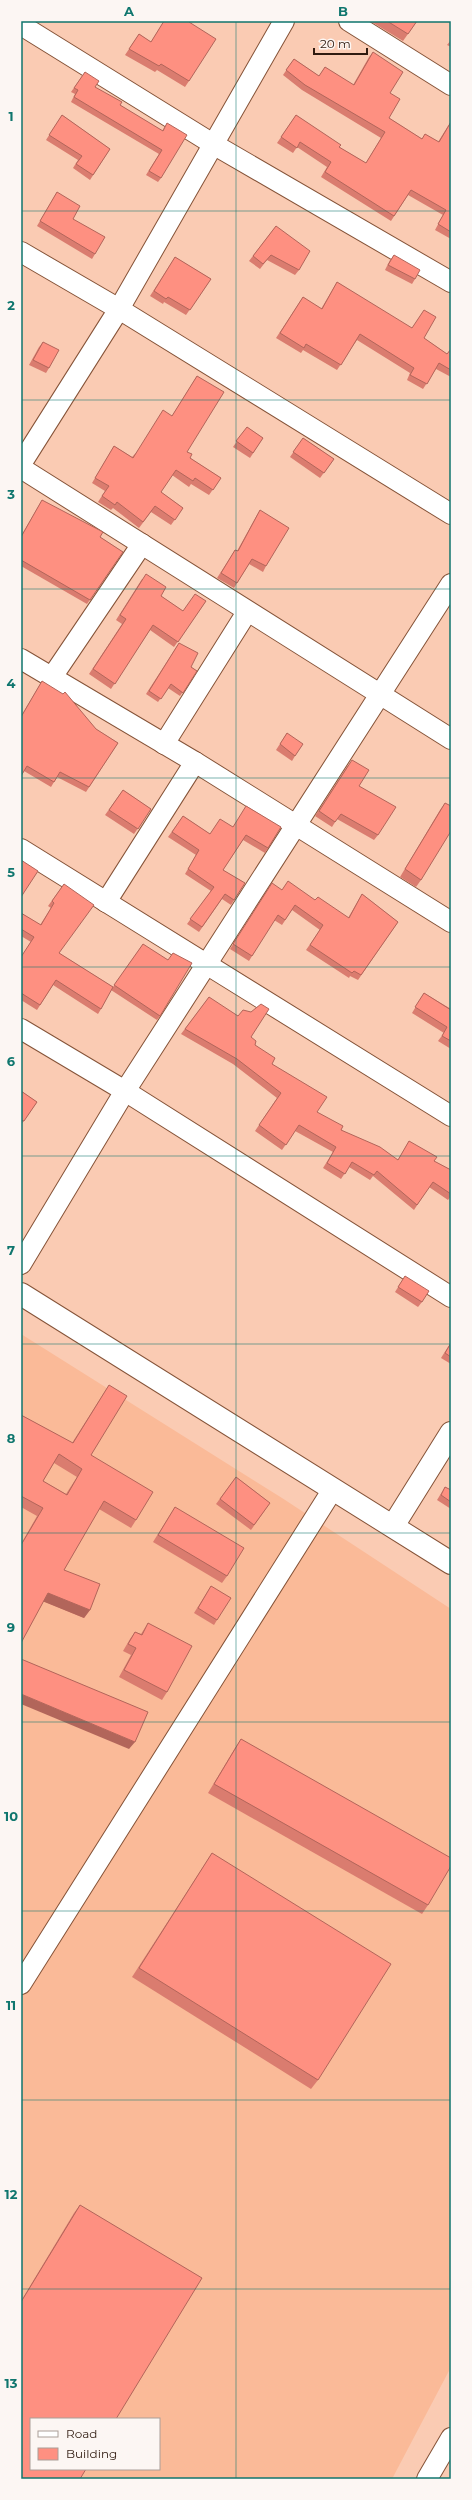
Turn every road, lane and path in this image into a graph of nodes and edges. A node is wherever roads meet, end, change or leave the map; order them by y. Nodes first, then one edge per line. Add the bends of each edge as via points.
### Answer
1 (284, 21) edge
2 (349, 21) edge
3 (21, 25) edge
4 (451, 85) edge
5 (213, 144) junction
6 (21, 252) edge
7 (451, 282) edge
8 (119, 309) junction
9 (21, 464) edge
10 (21, 468) edge
11 (451, 514) edge
12 (142, 544) junction
13 (451, 584) edge
14 (247, 612) junction
15 (21, 659) edge
16 (52, 677) junction
17 (379, 694) junction
18 (451, 739) edge
19 (164, 744) junction
20 (195, 762) junction
21 (294, 826) junction
22 (21, 849) edge
23 (106, 902) junction
24 (451, 922) edge
25 (207, 965) junction
26 (21, 1029) edge
27 (126, 1092) junction
28 (451, 1116) edge
29 (21, 1264) edge
30 (21, 1294) edge
31 (451, 1297) edge
32 (451, 1433) edge
33 (333, 1489) junction
34 (393, 1526) junction
35 (451, 1563) edge
36 (21, 1984) edge
37 (451, 2438) edge
38 (427, 2479) edge

1 - 5 street
2 - 4 street
3 - 5 street
5 - 7 street
5 - 8 street
6 - 8 street
8 - 9 street
8 - 11 street
10 - 12 street
12 - 14 street
12 - 16 street
13 - 17 street
14 - 17 street
14 - 19 street
15 - 16 street
16 - 19 street
17 - 18 street
17 - 21 street
19 - 20 street
20 - 21 street
20 - 23 street
21 - 24 street
21 - 25 street
22 - 23 street
23 - 25 street
25 - 27 street
25 - 28 street
26 - 27 street
27 - 29 street
27 - 31 street
30 - 33 street
32 - 34 street
33 - 34 street
33 - 36 street
34 - 35 street
37 - 38 street

